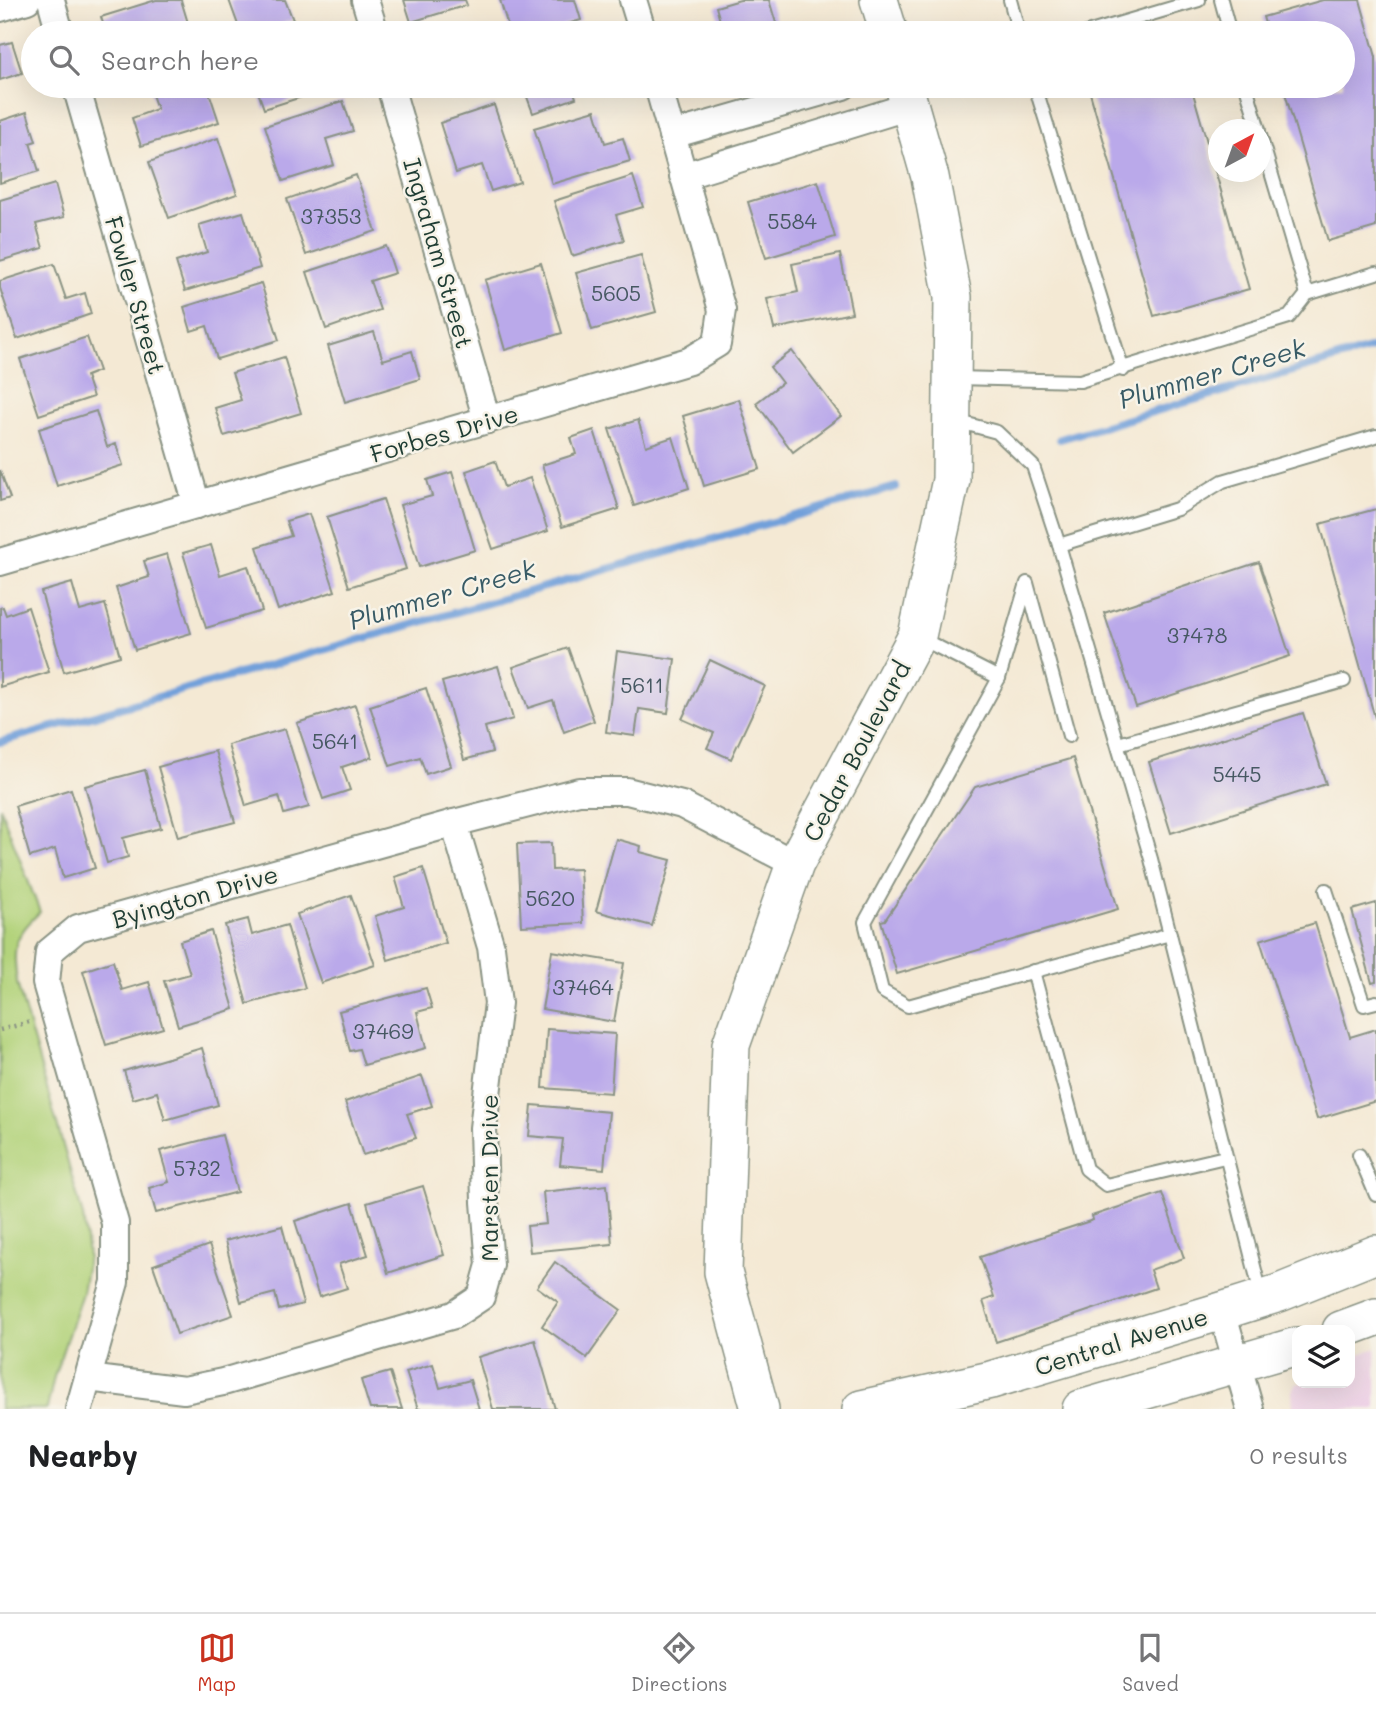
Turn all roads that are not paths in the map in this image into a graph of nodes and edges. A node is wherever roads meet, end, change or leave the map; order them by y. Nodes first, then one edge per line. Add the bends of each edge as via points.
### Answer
1 (27, 0) edge
2 (51, 0) edge
3 (366, 0) edge
4 (633, 0) edge
5 (879, 0) edge
6 (1010, 0) edge
7 (1199, 0) edge
8 (1221, 0) edge
9 (0, 8) edge
10 (57, 21) edge
11 (372, 21) edge
12 (639, 21) edge
13 (885, 21) edge
14 (1016, 21) edge
15 (1128, 21) edge
16 (1227, 21) edge
17 (79, 98) edge
18 (393, 98) edge
19 (661, 98) edge
20 (801, 98) edge
21 (889, 98) edge
22 (909, 98) edge
23 (1039, 98) edge
24 (1250, 98) edge
25 (1256, 119) edge
26 (672, 135) junction
27 (1271, 170) edge
28 (683, 176) junction
29 (1376, 273) edge
30 (1307, 294) junction
31 (1123, 370) junction
32 (952, 377) junction
33 (487, 420) junction
34 (952, 420) junction
35 (1376, 436) edge
36 (197, 505) junction
37 (1059, 545) junction
38 (0, 562) edge
39 (917, 636) junction
40 (999, 678) junction
41 (1344, 681) dead end
42 (1069, 736) dead end
43 (1118, 744) junction
44 (454, 823) junction
45 (795, 864) junction
46 (1326, 890) dead end
47 (1170, 934) junction
48 (1033, 971) junction
49 (1376, 1002) edge
50 (1359, 1155) dead end
51 (1225, 1157) junction
52 (1376, 1195) edge
53 (1376, 1254) edge
54 (1262, 1298) junction
55 (1222, 1311) junction
56 (1376, 1317) edge
57 (1354, 1325) edge
58 (1292, 1347) edge
59 (1236, 1362) junction
60 (88, 1378) junction
61 (79, 1409) edge
62 (760, 1409) edge
63 (861, 1409) edge
64 (1081, 1409) edge
65 (1250, 1409) edge

1 - 9 street
2 - 10 street
3 - 11 street
4 - 12 street
5 - 13 main road
6 - 14 lane
7 - 15 lane
8 - 16 lane
17 - 36 street, Fowler Street
18 - 33 street, Ingraham Street
19 - 26 street, Forbes Drive
20 - 26 street
21 - 28 street
22 - 32 main road, Cedar Boulevard via 930,177 953,297
23 - 31 lane
24 - 25 lane
26 - 28 street, Forbes Drive
27 - 30 lane
28 - 33 street, Forbes Drive via 722,310 717,344 689,361
29 - 30 lane
30 - 31 lane via 1289,317
31 - 32 lane via 1080,382
32 - 34 main road, Cedar Boulevard
33 - 36 street, Forbes Drive
34 - 37 lane via 997,432 1033,466
34 - 39 main road, Cedar Boulevard via 951,480
35 - 37 lane via 1223,481 1177,509
36 - 38 street, Forbes Drive
37 - 43 lane
39 - 40 lane
39 - 45 main road, Cedar Boulevard
40 - 42 lane via 1027,583
40 - 48 lane via 865,922 882,991 908,1006
41 - 43 lane
43 - 47 lane
44 - 45 street, Byington Drive via 579,791 627,792 682,806
44 - 60 street, Byington Drive via 78,928 49,952 47,983 115,1223 114,1282
44 - 60 street, Marsten Drive via 491,947 498,1003 483,1128 490,1265 481,1297 454,1315 223,1382 184,1390
45 - 62 main road, Cedar Boulevard via 731,1045 723,1272
46 - 49 lane via 1364,1005
47 - 48 lane
47 - 51 lane
48 - 51 lane via 1086,1169 1106,1185
50 - 52 lane
51 - 54 lane
53 - 54 main road, Central Avenue
54 - 55 main road, Central Avenue
55 - 59 street
55 - 63 main road, Central Avenue via 991,1380
56 - 57 main road
58 - 59 main road
59 - 64 main road
59 - 65 street
60 - 61 street, Byington Drive

